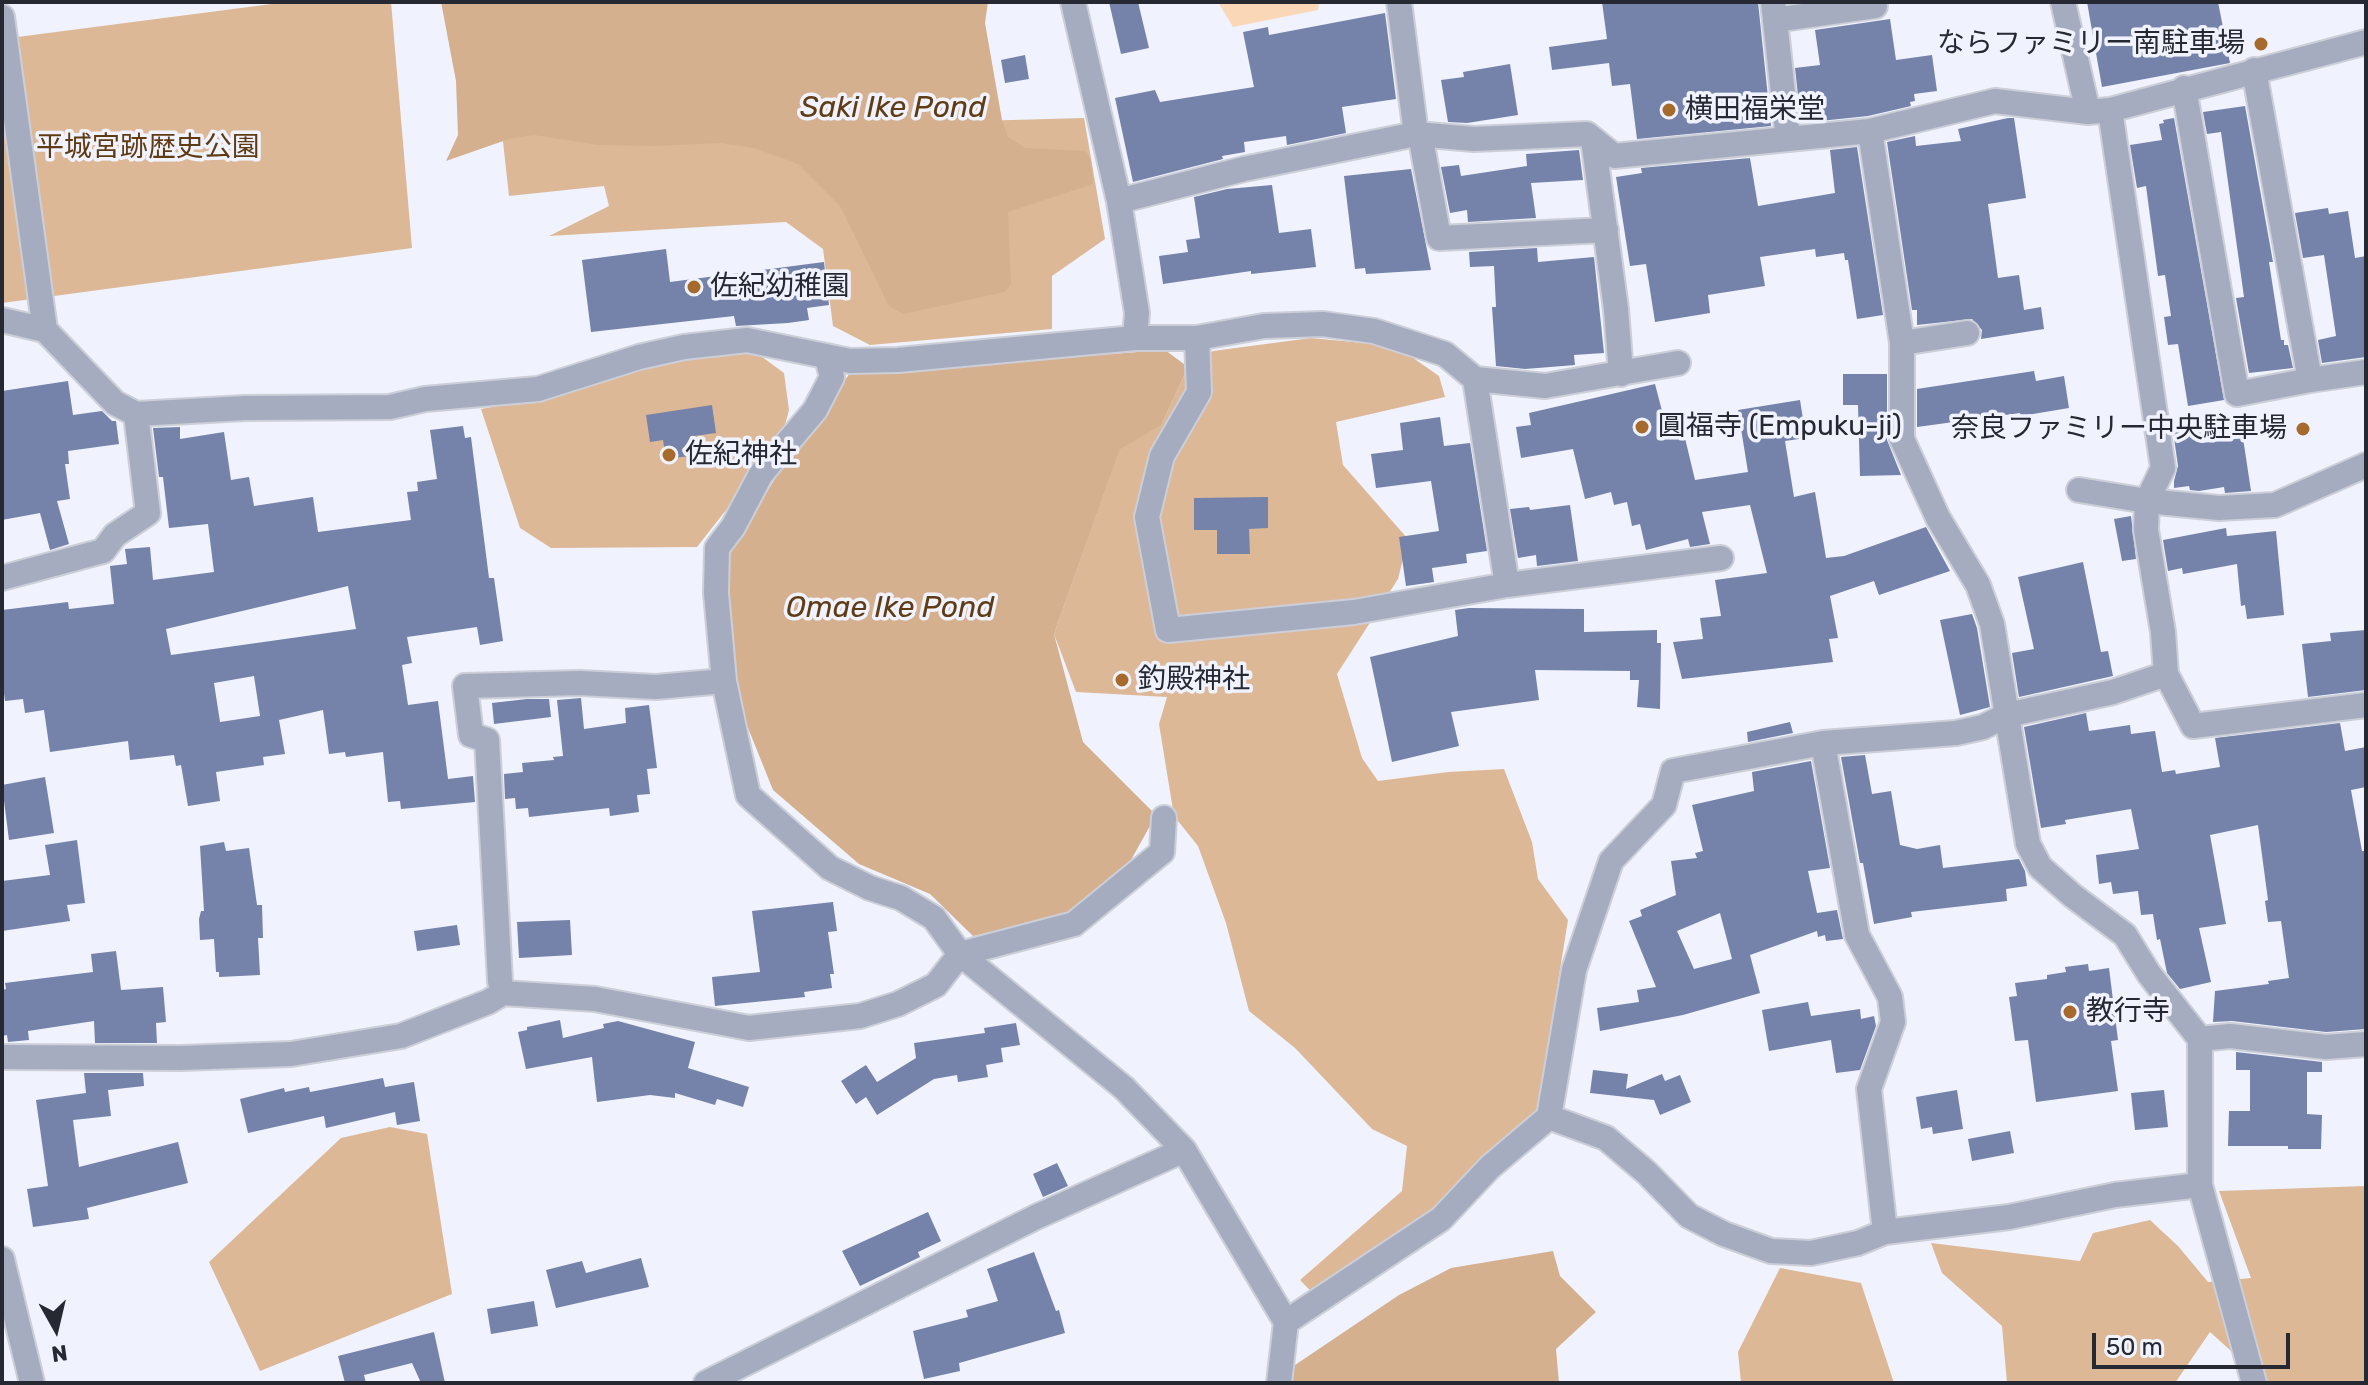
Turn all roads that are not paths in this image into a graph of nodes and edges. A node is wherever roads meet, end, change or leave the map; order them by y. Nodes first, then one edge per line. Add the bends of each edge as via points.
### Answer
1 (1073, 2) edge
2 (1399, 2) edge
3 (2063, 2) edge
4 (1875, 6) dead end
5 (1774, 11) edge
6 (2, 17) edge
7 (2366, 42) edge
8 (2254, 70) junction
9 (2184, 88) junction
10 (2099, 111) junction
11 (1870, 131) junction
12 (1418, 134) junction
13 (1593, 139) junction
14 (1788, 139) junction
15 (1119, 201) junction
16 (1606, 230) junction
17 (2, 320) edge
18 (45, 330) junction
19 (1967, 333) dead end
20 (1135, 338) junction
21 (1197, 338) junction
22 (1902, 343) junction
23 (827, 358) junction
24 (1678, 363) dead end
25 (2366, 372) edge
26 (1621, 374) junction
27 (1475, 379) junction
28 (2310, 380) junction
29 (136, 414) junction
30 (2366, 465) edge
31 (2079, 490) dead end
32 (2147, 501) junction
33 (1721, 558) dead end
34 (2, 578) edge
35 (1507, 585) junction
36 (2166, 674) junction
37 (724, 681) junction
38 (2366, 705) edge
39 (2007, 715) junction
40 (1823, 743) junction
41 (1164, 818) dead end
42 (960, 954) junction
43 (503, 993) junction
44 (2200, 1039) junction
45 (2366, 1044) edge
46 (2, 1057) edge
47 (1549, 1117) junction
48 (1184, 1150) junction
49 (2200, 1185) junction
50 (1885, 1232) junction
51 (2, 1259) edge
52 (1286, 1322) junction
53 (32, 1383) edge
54 (706, 1383) edge
55 (1279, 1383) edge
56 (2254, 1383) edge

1 - 15 street
2 - 12 street
3 - 10 street
4 - 5 street
5 - 14 street
6 - 18 street
7 - 8 street
8 - 9 street
8 - 28 street
9 - 10 street
9 - 28 street via 2237,394
10 - 11 street via 1995,101
10 - 32 street via 2163,468
11 - 14 street
11 - 22 street
12 - 13 street via 1474,139 1587,134
12 - 15 street
12 - 16 street via 1439,238
13 - 14 street via 1614,156
13 - 16 street
15 - 20 street via 1137,313
16 - 26 street
17 - 18 street
18 - 29 street via 115,403
19 - 22 street
20 - 21 street
20 - 23 street via 898,360
21 - 27 street via 1264,326 1362,329 1445,354
21 - 35 street via 1199,392 1162,456 1147,517 1168,630 1354,612
22 - 39 street via 1902,439 1938,518 1978,585 1992,624
23 - 29 street via 747,340 639,357 538,389 390,407
23 - 37 street via 832,377 815,410 761,474 717,548
24 - 26 street
25 - 28 street
26 - 27 street via 1545,386
27 - 35 street
29 - 34 street via 148,513 115,535 103,551
30 - 32 street via 2275,505 2219,508
31 - 32 street
32 - 36 street via 2146,530
33 - 35 street
36 - 38 street via 2193,726
36 - 39 street via 2113,692
37 - 42 street via 748,795 830,868 934,918
37 - 43 street via 656,687 465,686 471,735 487,740
39 - 40 street via 1956,733
39 - 44 street via 2028,844 2040,867 2125,935
40 - 47 street via 1673,771 1664,805 1611,861 1574,970
40 - 50 street via 1857,935 1890,997 1893,1022 1869,1089
41 - 42 street via 1162,852 1074,924
42 - 43 street via 936,985 898,1004 860,1016 749,1028 595,999
42 - 48 street via 1124,1088
43 - 46 street via 401,1036 291,1054
44 - 45 street via 2230,1036 2326,1047
44 - 49 street
47 - 50 street via 1606,1138 1689,1216 1771,1251 1811,1253
47 - 52 street via 1490,1167 1441,1219
48 - 52 street
48 - 54 street via 1036,1217
49 - 50 street
49 - 56 street
51 - 53 street
52 - 55 street

